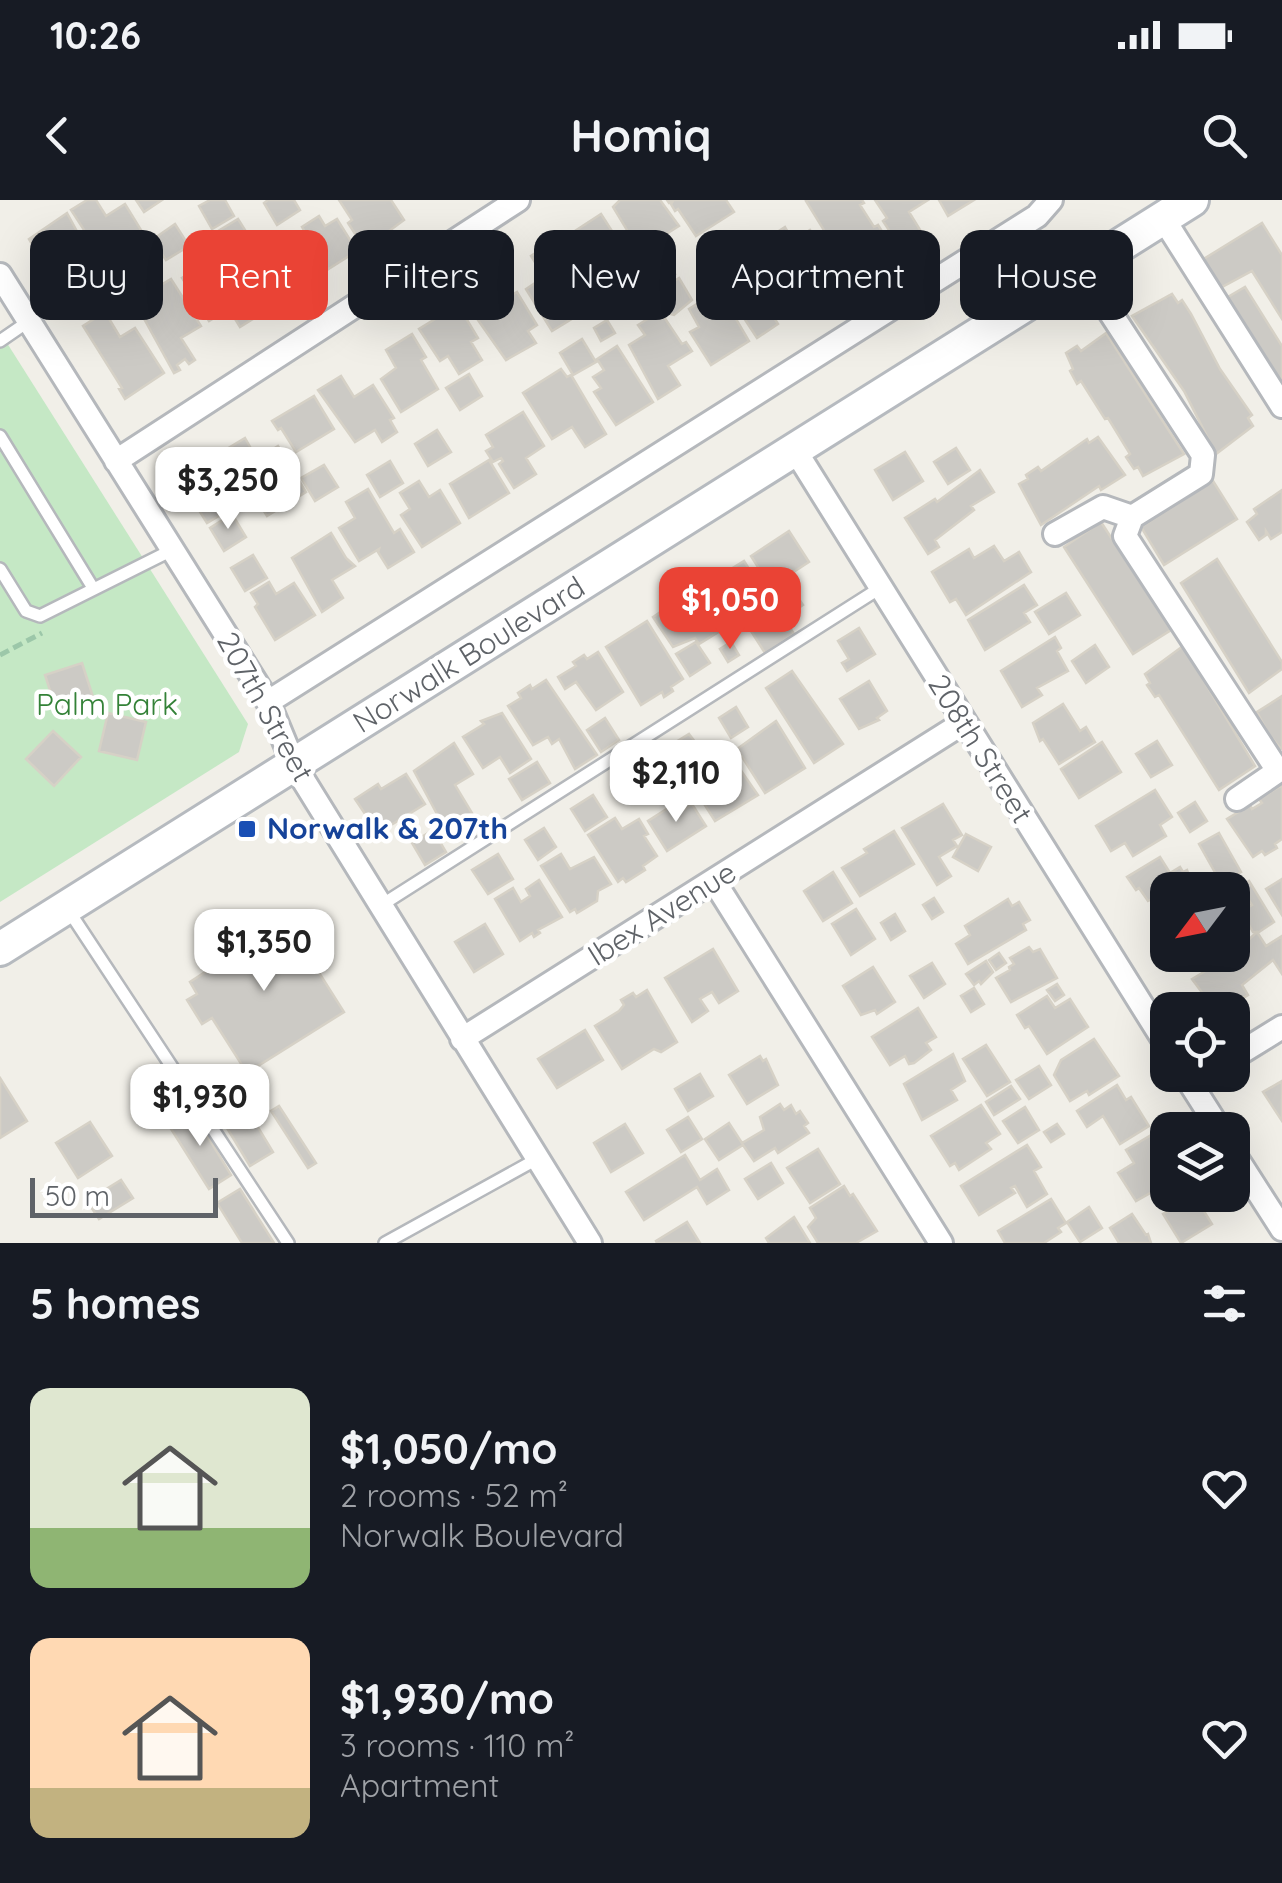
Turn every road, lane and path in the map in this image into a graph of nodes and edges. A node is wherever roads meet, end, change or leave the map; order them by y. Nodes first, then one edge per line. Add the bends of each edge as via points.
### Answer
1 (518, 200) edge
2 (1051, 200) edge
3 (1192, 200) edge
4 (1163, 218) junction
5 (1133, 237) edge
6 (0, 275) edge
7 (1001, 320) edge
8 (1115, 320) edge
9 (29, 321) junction
10 (0, 341) edge
11 (1282, 406) edge
12 (0, 436) edge
13 (795, 450) junction
14 (116, 461) junction
15 (1132, 517) junction
16 (1055, 534) dead end
17 (172, 550) junction
18 (0, 569) edge
19 (93, 588) junction
20 (880, 588) junction
21 (40, 616) junction
22 (0, 655) edge
23 (268, 702) junction
24 (963, 723) junction
25 (294, 764) junction
26 (1280, 770) edge
27 (1236, 799) dead end
28 (714, 882) junction
29 (380, 906) junction
30 (67, 907) junction
31 (0, 950) edge
32 (1150, 1019) edge
33 (1282, 1027) edge
34 (462, 1039) junction
35 (1250, 1047) edge
36 (537, 1159) junction
37 (1250, 1179) edge
38 (1282, 1230) edge
39 (288, 1243) edge
40 (385, 1243) edge
41 (590, 1243) edge
42 (940, 1243) edge

1 - 14 street
2 - 23 street via 1037,216
3 - 4 main road, Norwalk Boulevard
4 - 5 main road, Norwalk Boulevard
4 - 11 street
6 - 9 street, 207th Street
7 - 13 main road, Norwalk Boulevard
8 - 15 street via 1203,456 1201,474
9 - 10 lane
9 - 14 street, 207th Street
12 - 19 lane
13 - 20 street, 208th Street
13 - 25 main road, Norwalk Boulevard
14 - 17 street, 207th Street
15 - 16 street via 1103,507
15 - 26 street via 1125,536
17 - 19 lane
17 - 23 street, 207th Street
18 - 21 lane via 26,611
19 - 21 lane
20 - 24 street, 208th Street
20 - 29 lane
21 - 22 path via 42,633
23 - 25 street, 207th Street
24 - 28 street, Ibex Avenue
24 - 32 street, 208th Street
25 - 29 street, 207th Street
25 - 30 main road, Norwalk Boulevard
26 - 27 street
28 - 34 street, Ibex Avenue
28 - 42 street
29 - 34 street, 207th Street
30 - 31 main road, Norwalk Boulevard
30 - 39 lane
33 - 35 street
34 - 36 street, 207th Street
36 - 40 lane
36 - 41 street, 207th Street
37 - 38 street

